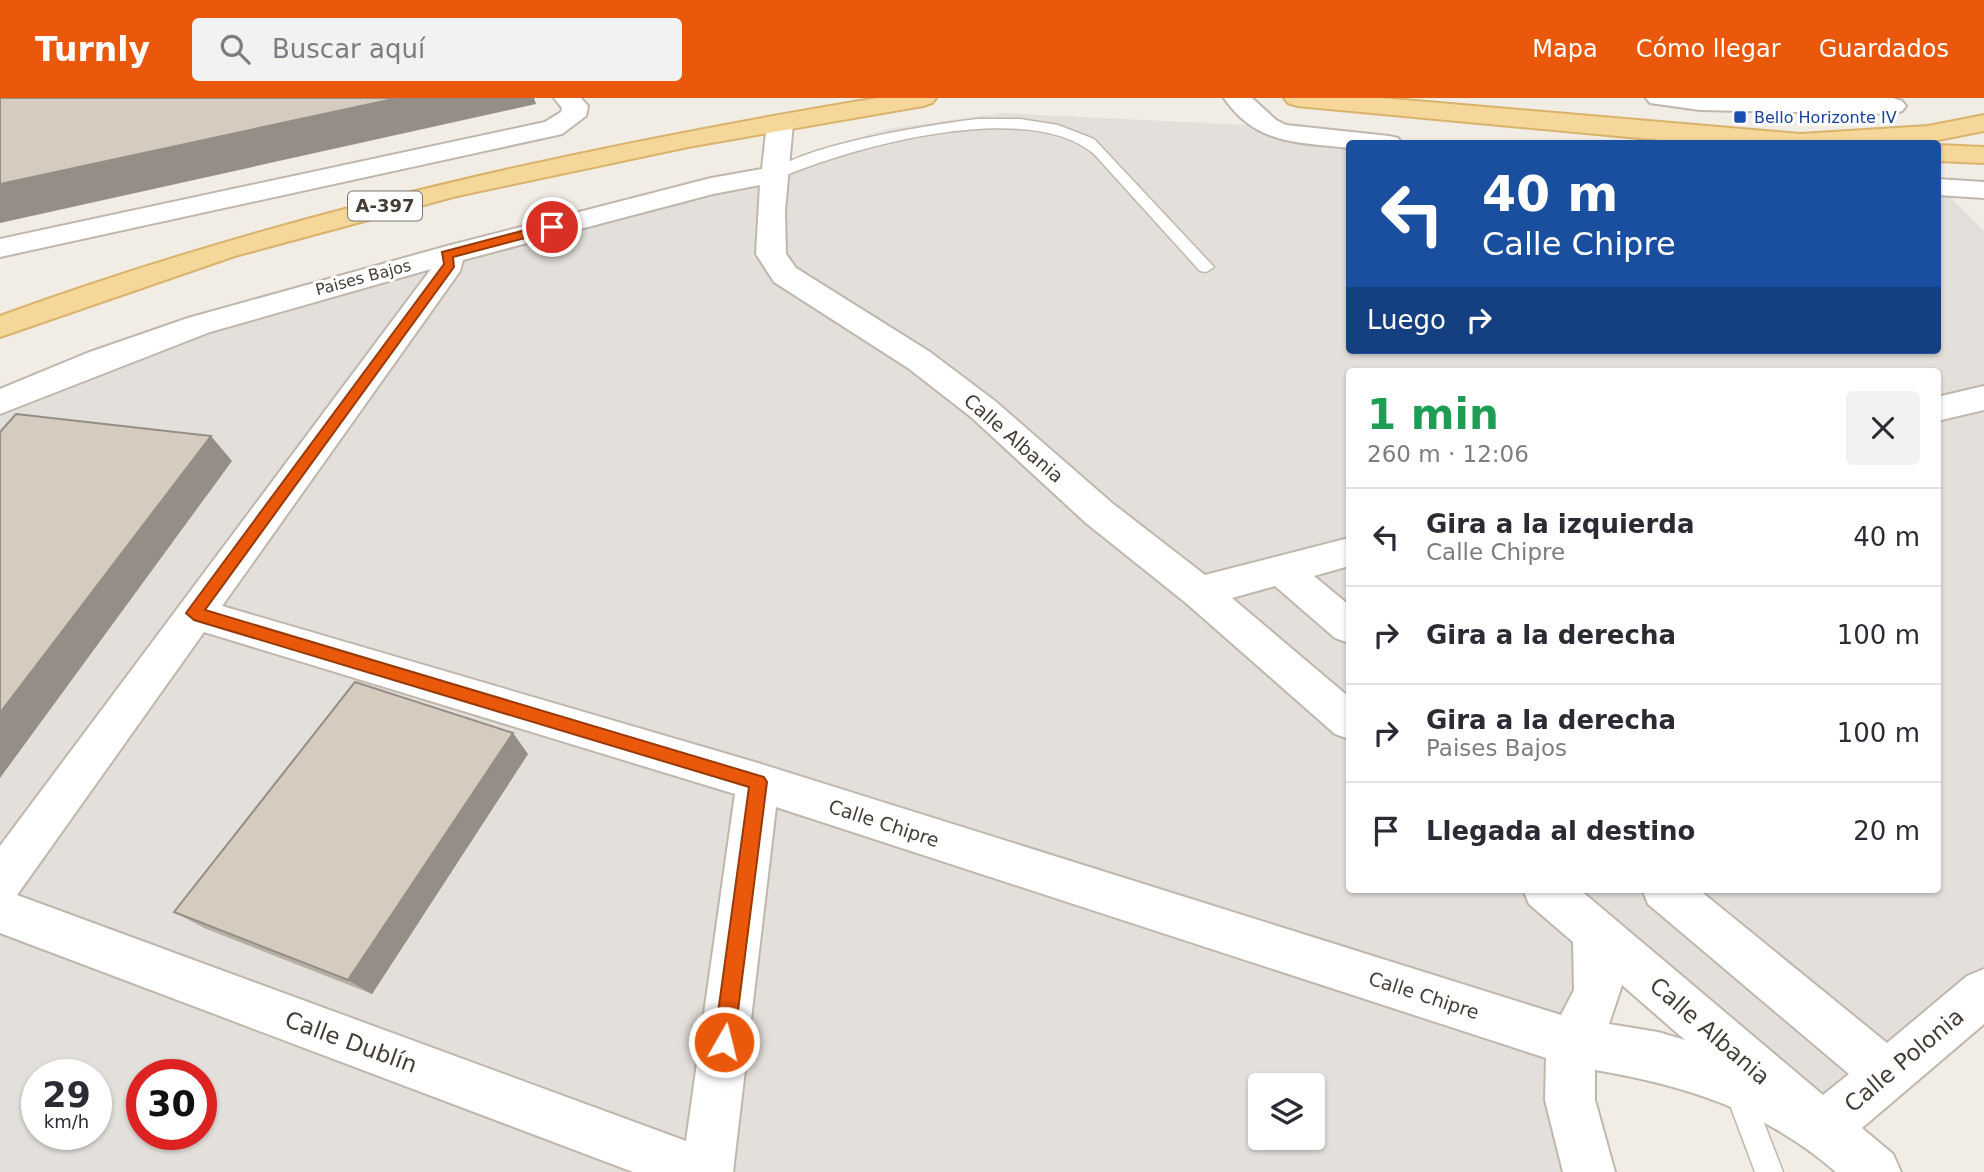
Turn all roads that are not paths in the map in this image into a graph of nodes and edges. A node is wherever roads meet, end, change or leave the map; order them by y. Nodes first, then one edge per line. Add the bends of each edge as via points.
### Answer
1 (923, 98) edge
2 (1237, 98) edge
3 (1297, 98) edge
4 (1659, 98) edge
5 (565, 99) edge
6 (1700, 100) edge
7 (838, 105) edge
8 (1893, 106) dead end
9 (779, 122) junction
10 (1984, 123) edge
11 (1353, 140) edge
12 (1777, 140) edge
13 (1843, 140) edge
14 (1941, 153) edge
15 (1984, 155) edge
16 (777, 174) junction
17 (1941, 187) edge
18 (1984, 190) edge
19 (0, 248) edge
20 (447, 254) junction
21 (1206, 267) dead end
22 (0, 327) edge
23 (1984, 398) edge
24 (0, 402) edge
25 (1941, 408) edge
26 (1346, 553) edge
27 (1281, 570) junction
28 (1199, 592) junction
29 (194, 613) junction
30 (1346, 624) edge
31 (1346, 718) edge
32 (758, 782) junction
33 (0, 882) edge
34 (1550, 893) edge
35 (1669, 893) edge
36 (0, 911) edge
37 (1594, 931) junction
38 (1984, 993) edge
39 (1571, 1042) junction
40 (1887, 1074) junction
41 (1733, 1080) junction
42 (1823, 1128) junction
43 (704, 1172) edge
44 (1588, 1172) edge
45 (1769, 1172) edge
46 (1875, 1172) edge

1 - 7 main road, A-397
2 - 11 street via 1267,126 1281,132
3 - 12 main road
4 - 6 street
5 - 19 street via 576,111 553,128
6 - 8 street
7 - 9 main road, A-397
9 - 16 street, Calle Albania
9 - 22 main road, A-397 via 616,153 345,215 191,258
10 - 13 main road via 1928,134
14 - 15 main road
16 - 20 street, Paises Bajos via 711,186
16 - 21 lane via 816,155 909,131 1002,118 1035,120 1090,143
16 - 28 street, Calle Albania via 771,254 785,275 919,360
17 - 18 street
20 - 24 street, Paises Bajos via 199,324
20 - 29 street via 450,264
23 - 25 street
26 - 27 street
27 - 28 street
27 - 30 street
28 - 31 street, Calle Albania
29 - 32 street, Calle Chipre
29 - 33 street
32 - 39 street, Calle Chipre
32 - 43 street
34 - 37 street, Calle Albania
35 - 40 street
36 - 43 street, Calle Dublín
37 - 39 street via 1600,977 1593,1013
37 - 42 street, Calle Albania
38 - 40 street, Calle Polonia
39 - 41 street, Calle Chipre via 1658,1056
39 - 44 street via 1570,1100
40 - 42 street, Calle Polonia
41 - 42 street, Calle Chipre
41 - 45 lane
42 - 46 street, Calle Albania

